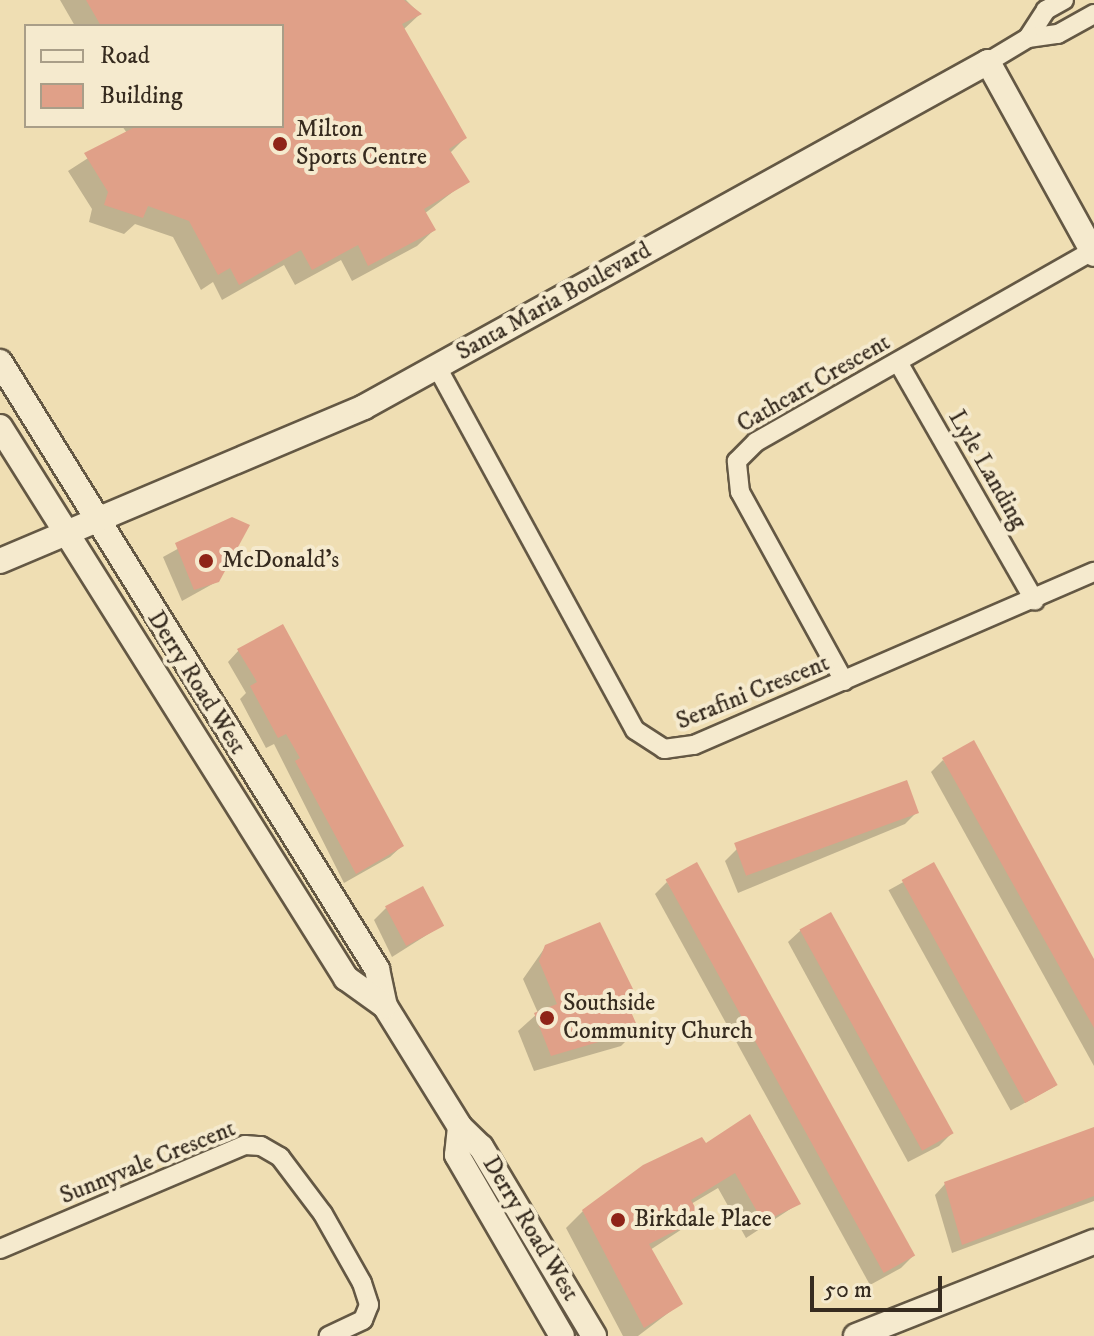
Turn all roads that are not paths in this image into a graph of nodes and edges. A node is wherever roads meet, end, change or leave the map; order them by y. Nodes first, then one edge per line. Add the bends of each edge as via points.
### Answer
1 (1064, 0) edge
2 (1094, 14) edge
3 (1028, 38) junction
4 (988, 62) junction
5 (1093, 252) edge
6 (0, 362) edge
7 (898, 362) junction
8 (437, 367) junction
9 (0, 427) edge
10 (98, 522) junction
11 (63, 534) junction
12 (0, 561) edge
13 (1094, 572) edge
14 (1035, 601) junction
15 (844, 681) junction
16 (385, 1006) junction
17 (460, 1127) junction
18 (1094, 1242) edge
19 (0, 1249) edge
20 (329, 1336) edge
21 (562, 1336) edge
22 (594, 1336) edge
23 (856, 1336) edge

1 - 3 street, Santa Maria Boulevard via 1046,10
2 - 3 street, Santa Maria Boulevard via 1058,34
3 - 4 street, Santa Maria Boulevard
4 - 5 main road
4 - 8 main road, Santa Maria Boulevard
5 - 7 street, Cathcart Crescent
6 - 10 main road, Derry Road West
7 - 14 street, Lyle Landing
7 - 15 street, Cathcart Crescent via 756,442 737,461 734,477
8 - 10 main road, Santa Maria Boulevard via 327,425
8 - 15 street, Serafini Crescent via 635,730 649,743 678,751
9 - 11 main road, Derry Road West
10 - 11 main road, Santa Maria Boulevard
10 - 16 main road, Derry Road West via 377,969
11 - 12 main road, Santa Maria Boulevard
11 - 16 main road, Derry Road West via 346,978
13 - 14 street, Serafini Crescent
14 - 15 street, Serafini Crescent
16 - 17 main road, Derry Road West
17 - 21 main road, Derry Road West via 457,1155
17 - 22 main road, Derry Road West via 481,1147
18 - 23 main road
19 - 20 street, Sunnyvale Crescent via 233,1150 261,1146 280,1157 323,1214 362,1283 369,1305 363,1320

